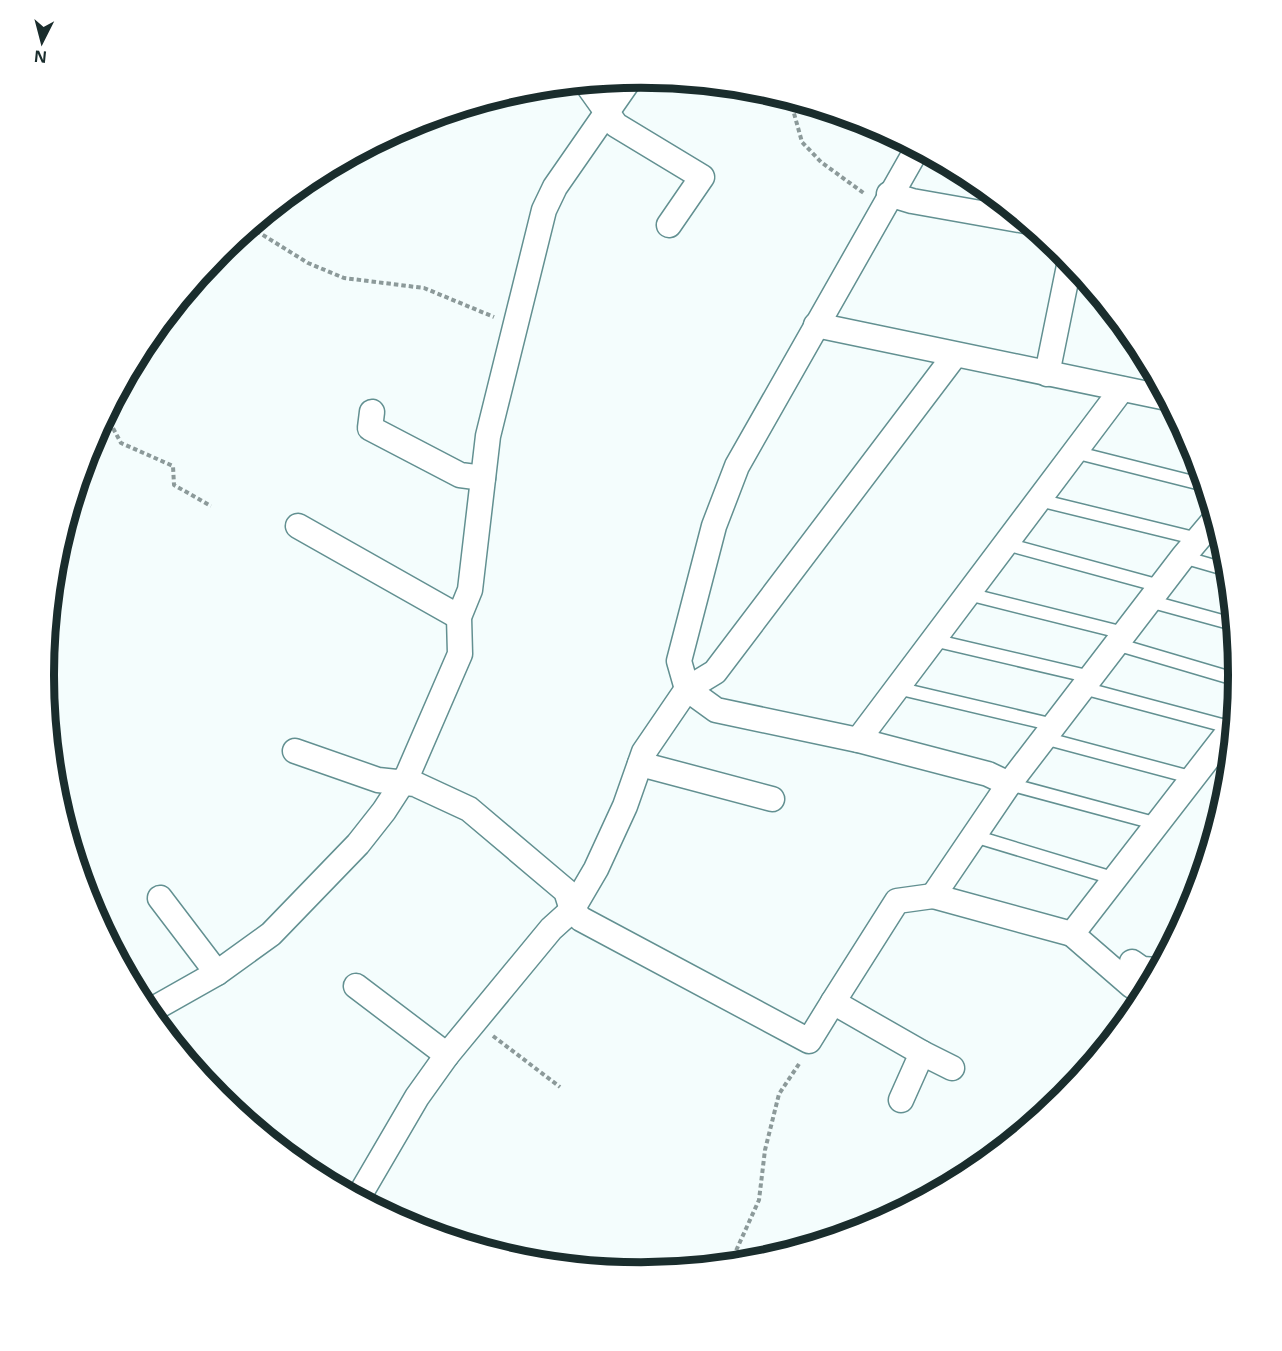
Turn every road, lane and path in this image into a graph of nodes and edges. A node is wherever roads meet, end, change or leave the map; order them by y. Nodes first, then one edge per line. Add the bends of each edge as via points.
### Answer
1 (623, 89) edge
2 (593, 91) edge
3 (793, 109) edge
4 (606, 113) junction
5 (913, 156) edge
6 (886, 201) junction
7 (1008, 218) edge
8 (669, 225) dead end
9 (257, 231) edge
10 (1068, 273) edge
11 (816, 325) junction
12 (515, 327) junction
13 (955, 355) junction
14 (1047, 374) junction
15 (1122, 389) junction
16 (1156, 396) edge
17 (372, 412) dead end
18 (111, 425) edge
19 (1074, 452) junction
20 (483, 478) junction
21 (1195, 483) edge
22 (1038, 500) junction
23 (211, 506) dead end
24 (298, 526) dead end
25 (1209, 527) edge
26 (1198, 539) junction
27 (1006, 544) junction
28 (1183, 557) junction
29 (1218, 567) edge
30 (1155, 593) junction
31 (968, 594) junction
32 (459, 618) junction
33 (1225, 621) edge
34 (1120, 639) junction
35 (933, 640) junction
36 (1228, 677) edge
37 (1087, 683) junction
38 (897, 688) junction
39 (687, 689) junction
40 (1226, 725) edge
41 (1049, 731) junction
42 (1224, 738) edge
43 (858, 740) junction
44 (295, 751) dead end
45 (640, 764) junction
46 (1194, 778) junction
47 (400, 781) junction
48 (1009, 784) junction
49 (772, 799) dead end
50 (1158, 824) junction
51 (974, 836) junction
52 (1116, 879) junction
53 (933, 896) junction
54 (160, 898) dead end
55 (572, 910) junction
56 (1072, 934) junction
57 (1132, 962) dead end
58 (1149, 969) edge
59 (217, 973) junction
60 (356, 986) dead end
61 (1138, 987) edge
62 (833, 1002) junction
63 (157, 1007) edge
64 (475, 1022) junction
65 (809, 1041) junction
66 (922, 1053) junction
67 (447, 1055) junction
68 (952, 1068) dead end
69 (560, 1087) dead end
70 (901, 1100) dead end
71 (362, 1192) edge
72 (735, 1254) edge

1 - 4 street
2 - 4 street
3 - 6 path via 802,142 821,162
4 - 8 street via 616,125 702,177
4 - 12 street via 555,187 544,210
5 - 6 street
6 - 7 street via 912,201
6 - 11 street
9 - 12 path via 308,263 344,278 424,288
10 - 14 street
11 - 13 street
11 - 39 street via 737,466 714,526 679,662
12 - 20 street via 488,436
13 - 14 street
13 - 39 street via 716,672
14 - 15 street
15 - 16 street
15 - 19 street
17 - 20 street via 370,428 460,475
18 - 23 path via 121,443 173,466 174,485
19 - 21 lane
19 - 22 street
20 - 32 street via 470,590
22 - 26 lane
22 - 27 street
24 - 32 street
25 - 26 street
26 - 28 street
27 - 30 lane
27 - 31 street
28 - 29 lane
28 - 30 street
30 - 33 lane
30 - 34 street
31 - 34 lane
31 - 35 street
32 - 47 street via 460,654 408,774
34 - 36 lane
34 - 37 street
35 - 37 lane
35 - 38 street
37 - 40 lane
37 - 41 street
38 - 41 lane
38 - 43 street
39 - 43 street via 716,710
39 - 45 street
41 - 46 lane
41 - 48 street
42 - 46 street
43 - 48 street via 988,774
44 - 47 street via 378,780
45 - 49 street
45 - 55 street via 626,806
46 - 50 street
47 - 55 street via 469,809 566,891
47 - 59 street via 384,811 358,844 271,934
48 - 50 lane
48 - 51 street
50 - 52 street
51 - 52 lane
51 - 53 street
52 - 56 street
53 - 56 street
53 - 62 street via 897,901
54 - 59 street
55 - 64 street via 550,929
55 - 65 street via 580,919
56 - 61 street via 1132,986
57 - 58 street
59 - 63 street
60 - 67 street
62 - 65 street
62 - 66 street
64 - 67 street
64 - 69 path
65 - 72 path via 802,1060 779,1094 765,1149 759,1200
66 - 68 street
66 - 70 street
67 - 71 street via 417,1097

